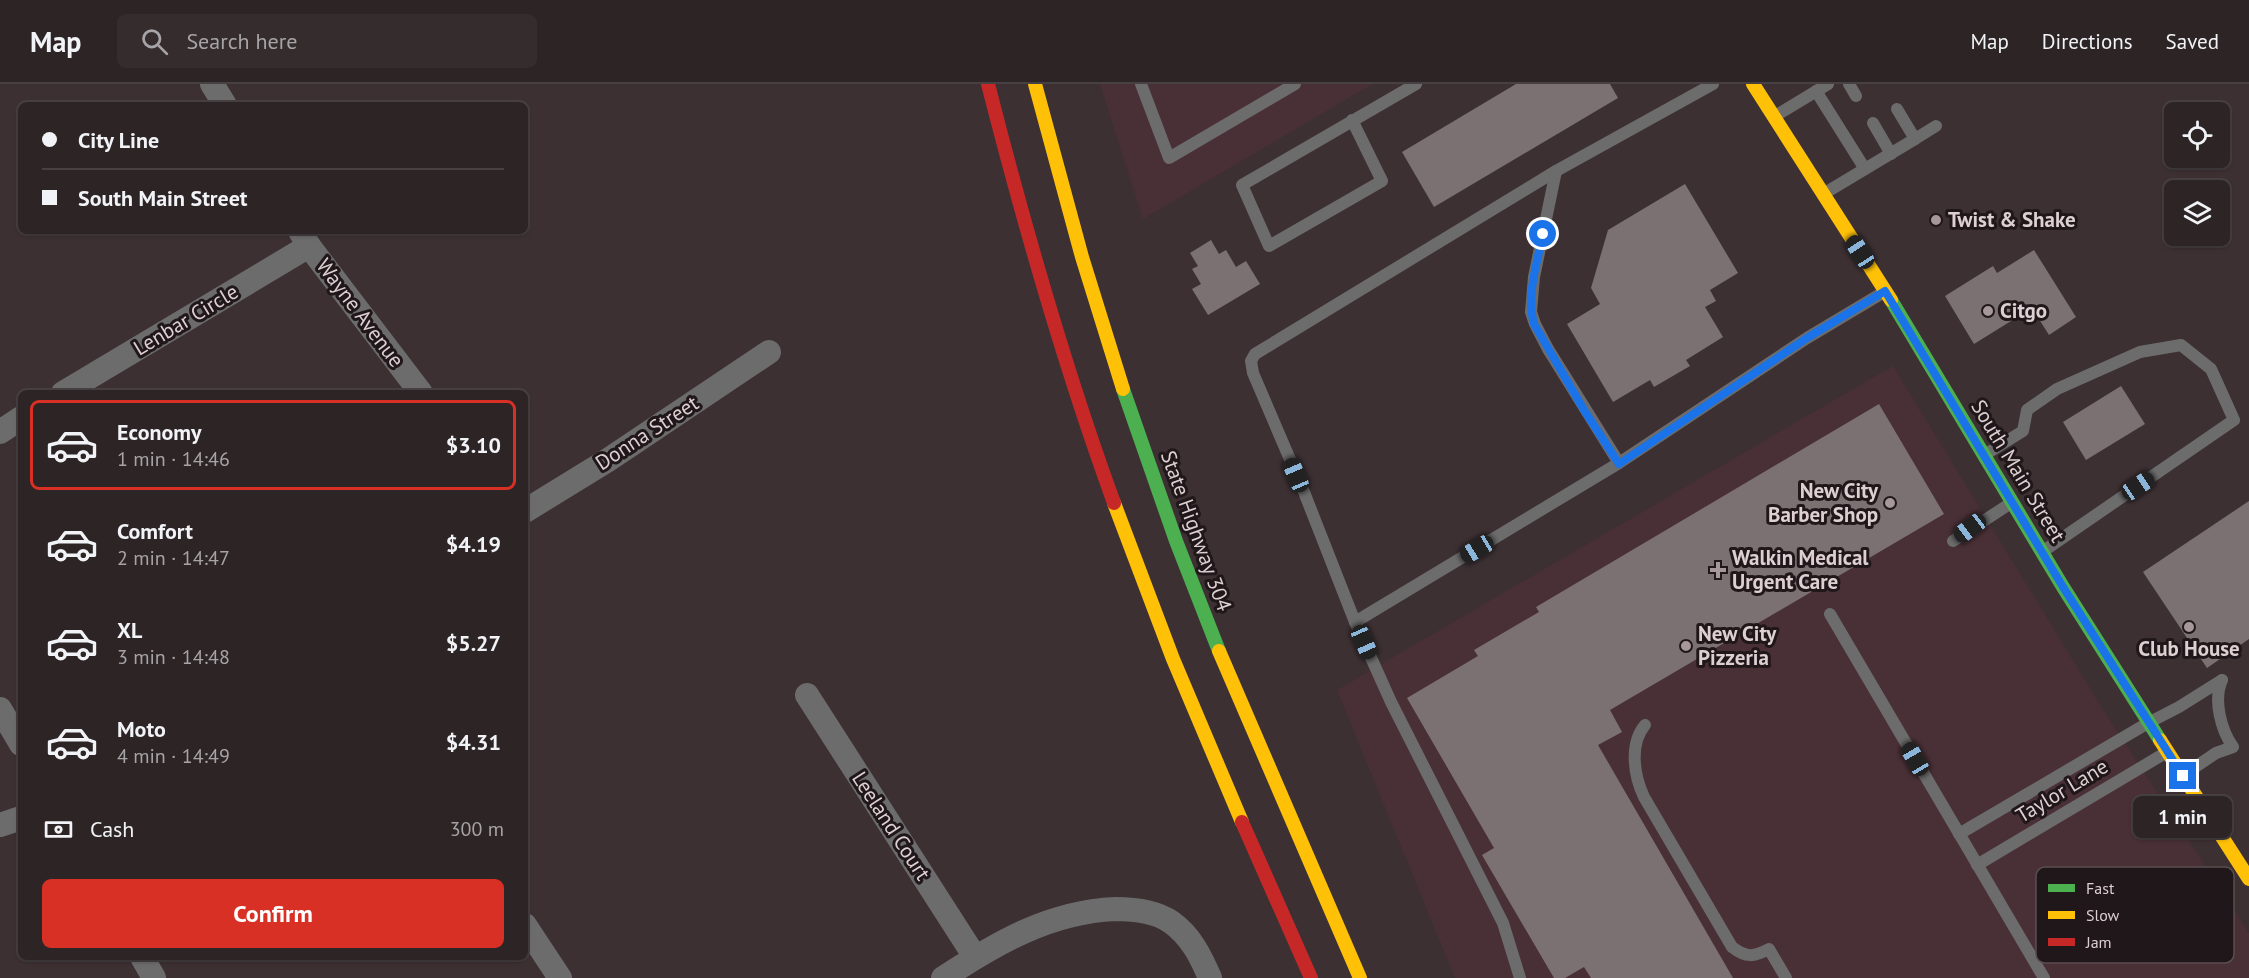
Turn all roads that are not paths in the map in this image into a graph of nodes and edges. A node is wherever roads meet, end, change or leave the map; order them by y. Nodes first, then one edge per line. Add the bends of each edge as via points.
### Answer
1 (212, 84) edge
2 (988, 84) edge
3 (1035, 84) edge
4 (1141, 84) edge
5 (1295, 84) edge
6 (1416, 84) edge
7 (1713, 84) edge
8 (1753, 84) edge
9 (1828, 84) edge
10 (1849, 84) edge
11 (1816, 91) junction
12 (1856, 96) dead end
13 (223, 102) edge
14 (1897, 109) dead end
15 (1774, 117) junction
16 (1352, 120) junction
17 (1873, 123) dead end
18 (1936, 126) dead end
19 (1915, 139) junction
20 (1891, 154) junction
21 (1865, 169) junction
22 (1557, 171) junction
23 (1823, 195) junction
24 (304, 238) edge
25 (1885, 291) junction
26 (769, 352) dead end
27 (68, 390) edge
28 (419, 390) edge
29 (18, 420) edge
30 (0, 432) edge
31 (1984, 456) junction
32 (1619, 464) junction
33 (2012, 502) junction
34 (528, 509) edge
35 (1953, 541) dead end
36 (2042, 552) junction
37 (1830, 614) dead end
38 (1355, 622) junction
39 (807, 695) dead end
40 (0, 709) edge
41 (2148, 723) junction
42 (1646, 725) dead end
43 (18, 739) edge
44 (2167, 752) junction
45 (2183, 776) junction
46 (18, 819) edge
47 (0, 825) edge
48 (1959, 834) junction
49 (1977, 864) junction
50 (2249, 879) edge
51 (528, 929) edge
52 (975, 957) junction
53 (144, 960) edge
54 (154, 978) edge
55 (561, 978) edge
56 (943, 978) edge
57 (1210, 978) edge
58 (1311, 978) edge
59 (1360, 978) edge
60 (1521, 978) edge
61 (1786, 978) edge
62 (2044, 978) edge

1 - 13 street
2 - 58 main road via 1050,311 1123,527 1189,697
3 - 59 main road, State Highway 304 via 1088,279 1175,539 1243,709
4 - 5 lane via 1169,158
6 - 16 lane
7 - 22 lane
8 - 15 main road, South Main Street
9 - 11 lane
10 - 12 lane
11 - 15 lane
11 - 21 lane
14 - 19 lane
15 - 23 main road, South Main Street
16 - 16 lane via 1242,184 1269,246 1382,181
17 - 20 lane
18 - 19 lane
19 - 20 lane
20 - 21 lane
21 - 23 lane
22 - 32 lane via 1534,277 1531,312 1534,324
22 - 38 lane via 1255,354 1251,361
23 - 25 main road, South Main Street
24 - 27 street, Lenbar Circle
24 - 28 street, Wayne Avenue
25 - 31 main road, South Main Street
25 - 32 lane via 1807,338
26 - 34 street, Donna Street
29 - 30 street
31 - 33 main road, South Main Street
31 - 36 lane via 2023,431 2027,410 2057,389 2140,352 2181,345 2211,369 2234,420
32 - 38 lane
33 - 35 lane
33 - 36 main road, South Main Street
36 - 41 main road, South Main Street
37 - 48 lane
38 - 60 lane via 1503,923
39 - 52 street, Leeland Court
40 - 43 street
41 - 44 main road, South Main Street
41 - 45 lane, Taylor Lane via 2222,680 2217,696 2224,733 2233,747 2216,753
41 - 48 lane, Taylor Lane
42 - 61 lane via 1638,734 1636,745 1636,772 1644,797 1732,947 1751,957 1769,949
44 - 45 main road, South Main Street
44 - 49 lane, Taylor Lane
45 - 50 main road, South Main Street
46 - 47 street
48 - 49 lane
49 - 62 lane
51 - 55 street
52 - 56 street
52 - 57 street via 1052,919 1101,910 1144,911 1171,922 1185,934
53 - 54 street

